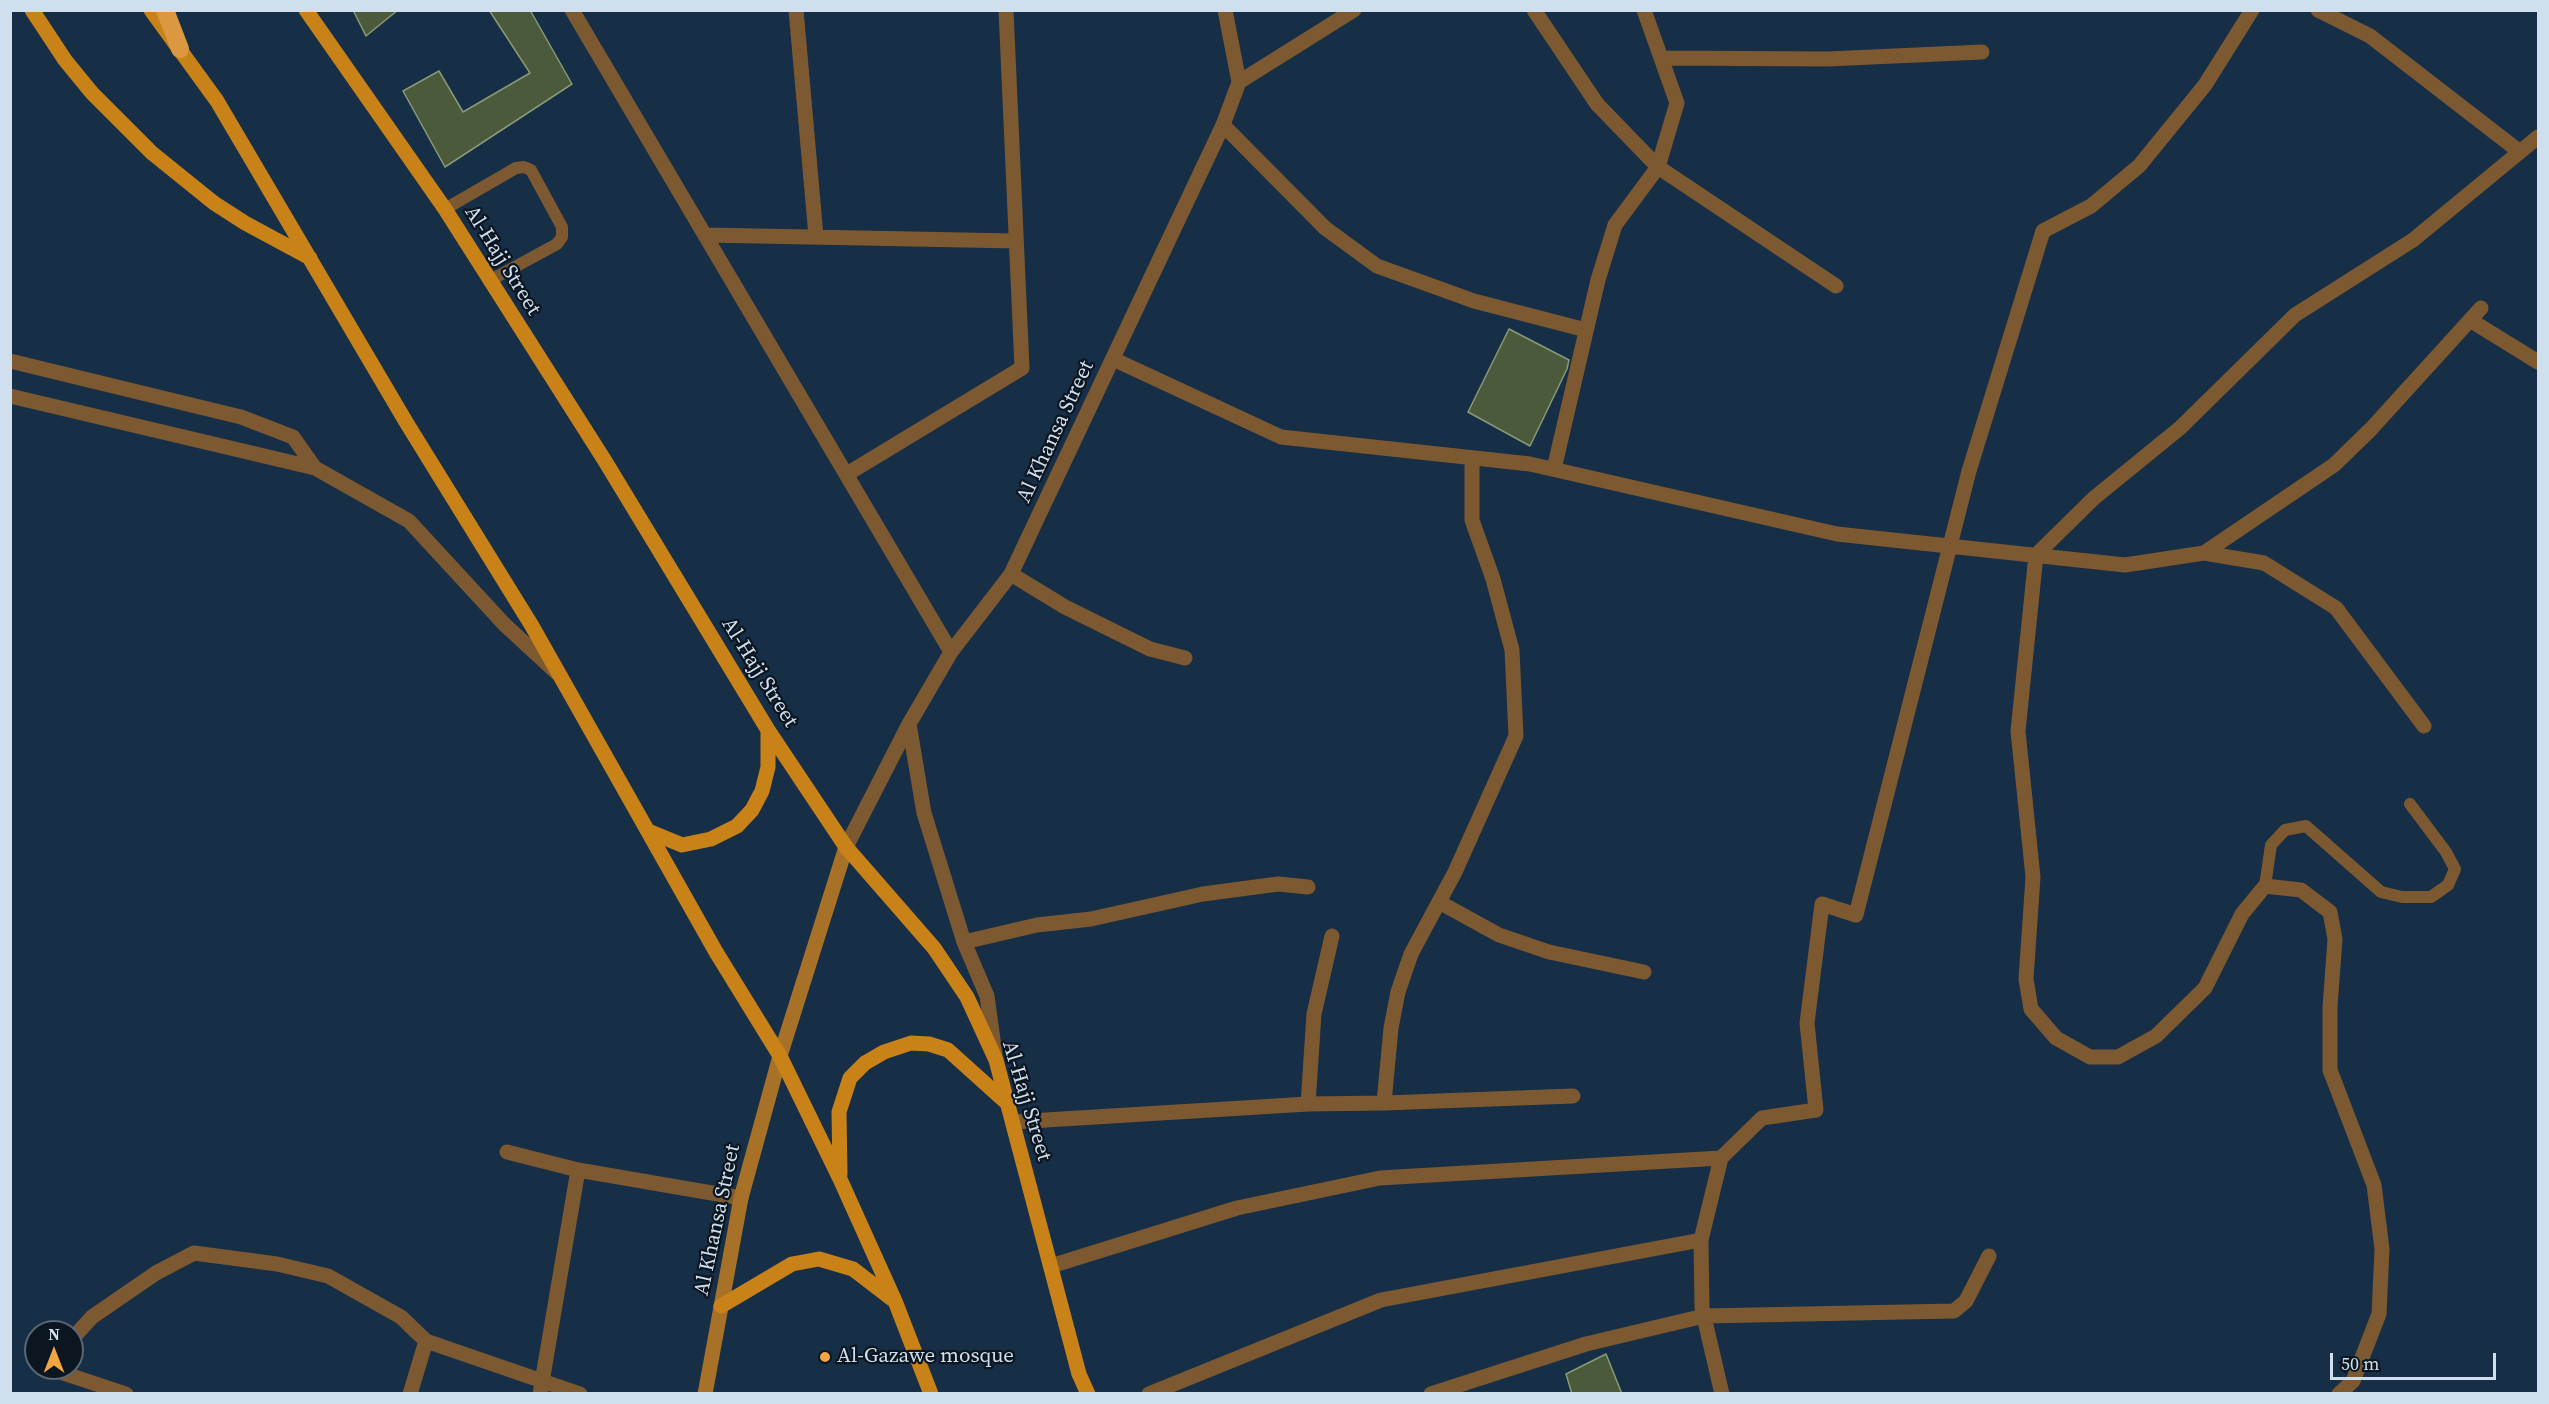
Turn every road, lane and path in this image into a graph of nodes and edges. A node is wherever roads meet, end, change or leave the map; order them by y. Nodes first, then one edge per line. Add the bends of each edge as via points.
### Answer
1 (32, 10) edge
2 (151, 10) edge
3 (165, 10) edge
4 (306, 10) edge
5 (572, 10) edge
6 (796, 10) edge
7 (1006, 10) edge
8 (1225, 10) edge
9 (1354, 10) edge
10 (1534, 10) edge
11 (1644, 10) edge
12 (2252, 10) edge
13 (2318, 10) edge
14 (180, 49) junction
15 (1982, 52) dead end
16 (1662, 58) junction
17 (1239, 82) junction
18 (1222, 125) junction
19 (2538, 137) edge
20 (2520, 152) junction
21 (1658, 167) junction
22 (445, 209) junction
23 (706, 235) junction
24 (816, 236) junction
25 (1016, 241) junction
26 (310, 258) junction
27 (489, 281) junction
28 (1836, 286) dead end
29 (2481, 308) dead end
30 (2470, 320) junction
31 (1586, 330) junction
32 (1113, 359) junction
33 (10, 361) edge
34 (2538, 362) edge
35 (10, 396) edge
36 (1472, 458) junction
37 (315, 468) junction
38 (1554, 470) junction
39 (847, 474) junction
40 (1951, 546) junction
41 (2204, 554) junction
42 (2036, 555) junction
43 (1011, 574) junction
44 (951, 652) junction
45 (1185, 658) dead end
46 (561, 677) junction
47 (909, 724) junction
48 (2424, 726) dead end
49 (768, 730) junction
50 (2410, 804) dead end
51 (648, 831) junction
52 (846, 847) junction
53 (2265, 886) junction
54 (1308, 887) dead end
55 (1439, 902) junction
56 (1332, 936) dead end
57 (964, 942) junction
58 (1644, 972) dead end
59 (780, 1056) junction
60 (996, 1060) junction
61 (1574, 1096) dead end
62 (1384, 1103) junction
63 (1008, 1104) junction
64 (1308, 1104) junction
65 (1013, 1122) junction
66 (507, 1152) dead end
67 (1721, 1158) junction
68 (578, 1170) junction
69 (840, 1179) junction
70 (741, 1198) junction
71 (1701, 1240) junction
72 (1989, 1256) dead end
73 (1051, 1266) junction
74 (895, 1301) junction
75 (721, 1306) junction
76 (1704, 1316) junction
77 (84, 1326) edge
78 (426, 1341) junction
79 (84, 1380) edge
80 (541, 1387) edge
81 (126, 1394) edge
82 (410, 1394) edge
83 (580, 1394) edge
84 (705, 1394) edge
85 (931, 1394) edge
86 (1088, 1394) edge
87 (1149, 1394) edge
88 (1431, 1394) edge
89 (1722, 1394) edge
90 (2339, 1394) edge

1 - 26 main road via 92,93 152,153 214,203
2 - 14 main road
3 - 14 highway
4 - 22 main road, Al-Hajj Street
5 - 23 street
6 - 24 street
7 - 25 street
8 - 17 street
9 - 17 street
10 - 21 street via 1597,104
11 - 16 street
12 - 40 street via 2205,85 2139,166 2091,206 2043,231 1969,471
13 - 20 street via 2370,36
14 - 26 main road via 217,101
15 - 16 street via 1828,59
16 - 21 street via 1677,103
17 - 18 street, Al Khansa Street
18 - 31 street via 1325,228 1377,266 1474,301
18 - 32 street, Al Khansa Street
19 - 20 street
20 - 42 street via 2413,240 2295,315 2180,428 2094,498
21 - 28 street
21 - 31 street via 1615,225
22 - 27 main road, Al-Hajj Street
22 - 27 lane via 516,168 531,170 562,227 562,237 557,244
23 - 24 street
23 - 39 street
24 - 25 street
25 - 39 street via 1022,368
26 - 46 main road
27 - 49 main road, Al-Hajj Street via 605,460
29 - 30 street
30 - 34 street
30 - 41 street via 2334,465
31 - 38 street
32 - 36 street via 1281,436
32 - 43 street, Al Khansa Street
33 - 37 street via 241,417 293,437
35 - 37 street
36 - 38 street
36 - 55 street via 1472,520 1512,650 1516,736
37 - 46 street via 409,520 504,624
38 - 40 street via 1837,534
39 - 44 street
40 - 42 street
40 - 67 street via 1856,915 1822,904 1807,1023 1816,1110 1762,1118
41 - 42 street via 2125,565
41 - 48 street via 2264,563 2336,608
42 - 53 street via 2018,731 2032,877 2026,979 2031,1009 2056,1038 2090,1057 2118,1057 2156,1036 2205,988 2242,914
43 - 44 street, Al Khansa Street
43 - 45 street via 1065,607 1150,649
44 - 47 street, Al Khansa Street
46 - 51 main road
47 - 52 street, Al Khansa Street
47 - 57 street via 924,813
49 - 51 main road via 768,767 762,791 737,826 711,839 682,845
49 - 52 main road, Al-Hajj Street
50 - 53 lane via 2455,869 2448,885 2431,897 2381,892 2306,826 2285,830 2271,845
51 - 59 main road
52 - 59 street, Al Khansa Street
52 - 60 main road, Al-Hajj Street via 934,948 967,997
53 - 90 street via 2301,890 2330,912 2335,939 2330,1071 2374,1185 2382,1249 2379,1314 2353,1381
54 - 57 street via 1278,884 1203,894 1091,920 1037,925
55 - 58 street via 1499,935 1549,952
55 - 62 street via 1411,954 1398,992
56 - 64 street via 1314,1014
57 - 60 street via 987,996
59 - 69 main road
59 - 70 street, Al Khansa Street
60 - 63 main road, Al-Hajj Street
61 - 62 street
62 - 64 street
63 - 65 main road, Al-Hajj Street
63 - 69 main road via 948,1050 911,1043 884,1052 850,1078 839,1112
64 - 65 street
65 - 73 main road, Al-Hajj Street
66 - 68 street
67 - 71 street
67 - 73 street via 1380,1178 1237,1208
68 - 70 street
68 - 80 street
69 - 74 main road
70 - 75 street, Al Khansa Street
71 - 76 street
71 - 87 street via 1381,1300
72 - 76 street via 1966,1301 1954,1311
73 - 86 main road, Al-Hajj Street via 1079,1374
74 - 75 main road via 853,1269 819,1259 792,1264 770,1274
74 - 85 main road
75 - 84 street, Al Khansa Street
76 - 88 street via 1586,1344
76 - 89 street
77 - 78 street via 156,1273 194,1253 277,1264 328,1276 401,1317
78 - 80 street
78 - 82 street
79 - 81 street
80 - 83 street

